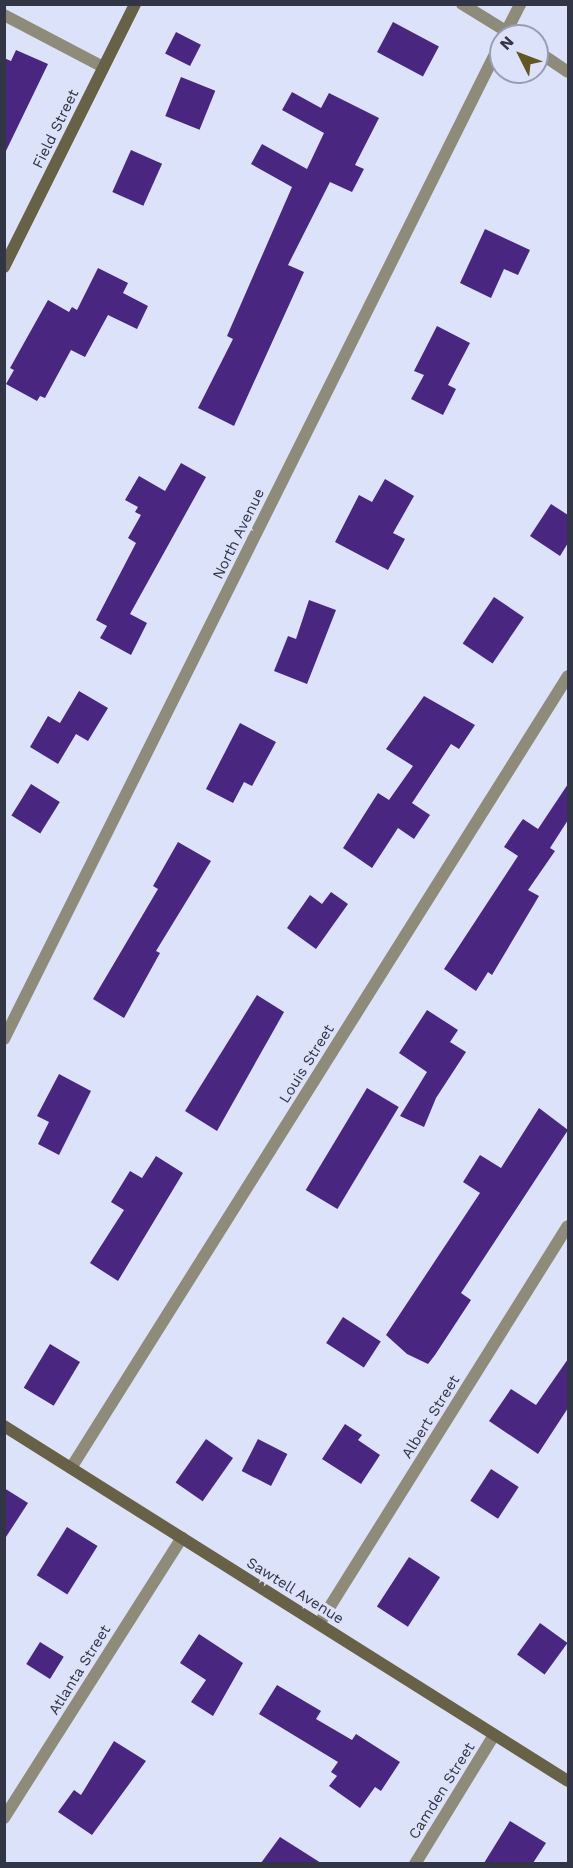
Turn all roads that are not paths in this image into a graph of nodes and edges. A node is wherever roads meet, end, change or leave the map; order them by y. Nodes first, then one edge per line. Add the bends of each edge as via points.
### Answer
1 (135, 4) edge
2 (462, 4) edge
3 (520, 4) edge
4 (4, 15) edge
5 (490, 24) edge
6 (511, 24) edge
7 (549, 59) edge
8 (103, 67) junction
9 (489, 70) edge
10 (568, 72) edge
11 (4, 267) edge
12 (568, 676) edge
13 (4, 1040) edge
14 (568, 1226) edge
15 (4, 1426) edge
16 (71, 1468) junction
17 (182, 1538) junction
18 (319, 1624) junction
19 (494, 1735) junction
20 (568, 1780) edge
21 (4, 1818) edge
22 (415, 1863) edge

1 - 8 street, Field Street
2 - 5 street
3 - 6 street, North Avenue
4 - 8 street
7 - 10 street
8 - 11 street, Field Street
9 - 13 street, North Avenue
12 - 16 street, Louis Street
14 - 18 street, Albert Street
15 - 16 street, Sawtell Avenue
16 - 17 street, Sawtell Avenue
17 - 18 street, Sawtell Avenue
17 - 21 street, Atlanta Street
18 - 19 street, Sawtell Avenue
19 - 20 street, Sawtell Avenue
19 - 22 street, Camden Street

